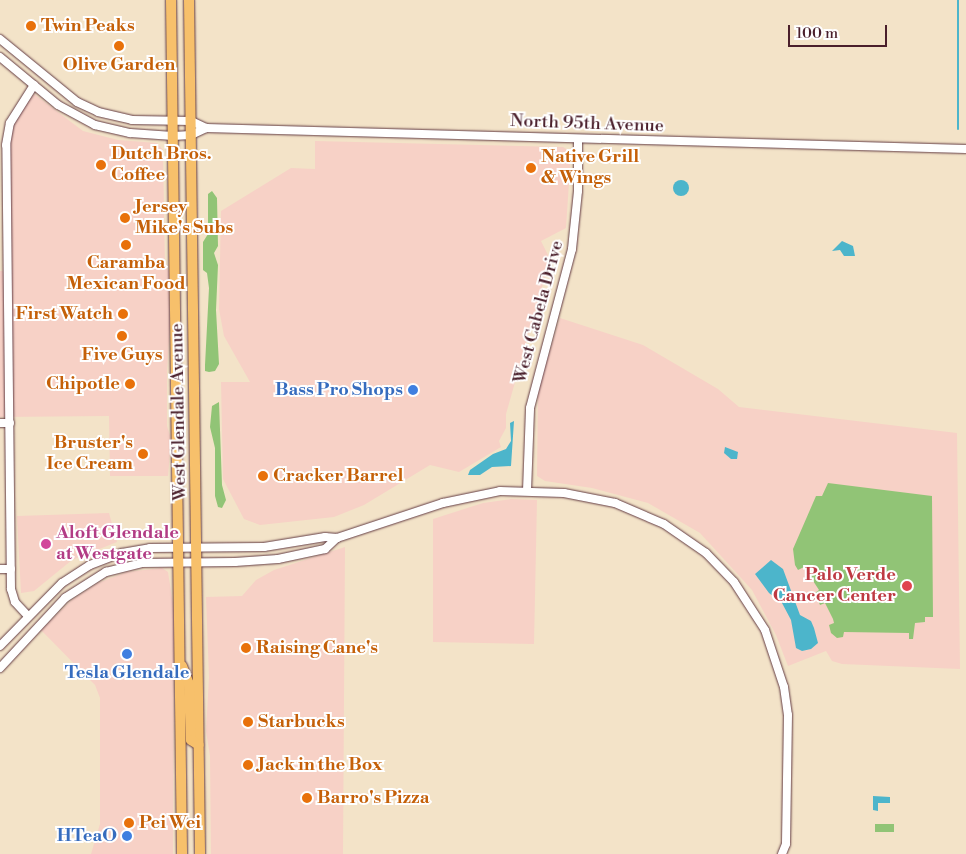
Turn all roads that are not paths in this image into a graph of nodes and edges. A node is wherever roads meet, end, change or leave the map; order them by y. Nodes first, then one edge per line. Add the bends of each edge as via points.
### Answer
1 (170, 0) edge
2 (189, 0) edge
3 (0, 39) edge
4 (0, 57) edge
5 (34, 85) junction
6 (191, 121) junction
7 (173, 122) junction
8 (206, 128) junction
9 (173, 136) junction
10 (191, 136) junction
11 (578, 140) junction
12 (3, 145) edge
13 (966, 149) edge
14 (4, 264) edge
15 (0, 423) edge
16 (10, 423) junction
17 (527, 491) junction
18 (337, 538) junction
19 (179, 548) junction
20 (197, 548) junction
21 (179, 562) junction
22 (197, 563) junction
23 (0, 569) edge
24 (11, 569) junction
25 (28, 616) junction
26 (0, 646) edge
27 (180, 663) junction
28 (0, 668) edge
29 (199, 745) junction
30 (786, 844) junction
31 (182, 854) edge
32 (200, 854) edge
33 (782, 854) edge
34 (789, 854) edge

1 - 7 main road, West Glendale Avenue
2 - 6 main road, West Glendale Avenue
3 - 7 street, North 95th Avenue via 56,87 87,107 125,119
4 - 5 street, North 95th Avenue
5 - 9 street, North 95th Avenue via 66,111 95,125 130,133
5 - 12 street via 10,123
6 - 7 street, North 95th Avenue
6 - 8 street, North 95th Avenue
6 - 10 main road, West Glendale Avenue
7 - 9 main road, West Glendale Avenue
8 - 10 street, North 95th Avenue
8 - 11 street, North 95th Avenue
9 - 10 street, North 95th Avenue
9 - 19 main road, West Glendale Avenue
10 - 20 main road, West Glendale Avenue
11 - 13 street, North 95th Avenue
11 - 17 street, West Cabela Drive via 578,191 572,249 531,401
12 - 14 street
14 - 16 street
15 - 16 street
16 - 24 street
17 - 18 street via 463,498
17 - 30 street via 581,496 642,513 691,541 718,564 739,589 765,630 784,687 788,732
18 - 20 street via 264,546
18 - 22 street via 325,549 290,557
19 - 20 street
19 - 21 main road, West Glendale Avenue
19 - 25 street via 141,549 100,560 62,583
20 - 22 main road, West Glendale Avenue
21 - 22 street
21 - 27 main road, West Glendale Avenue
21 - 28 street via 121,566 87,581 65,598
22 - 29 main road, West Glendale Avenue
23 - 24 street
24 - 25 street via 13,598
25 - 26 street
27 - 29 main road via 189,684 191,740
27 - 31 main road, West Glendale Avenue
29 - 32 main road, West Glendale Avenue
30 - 33 street
30 - 34 street

